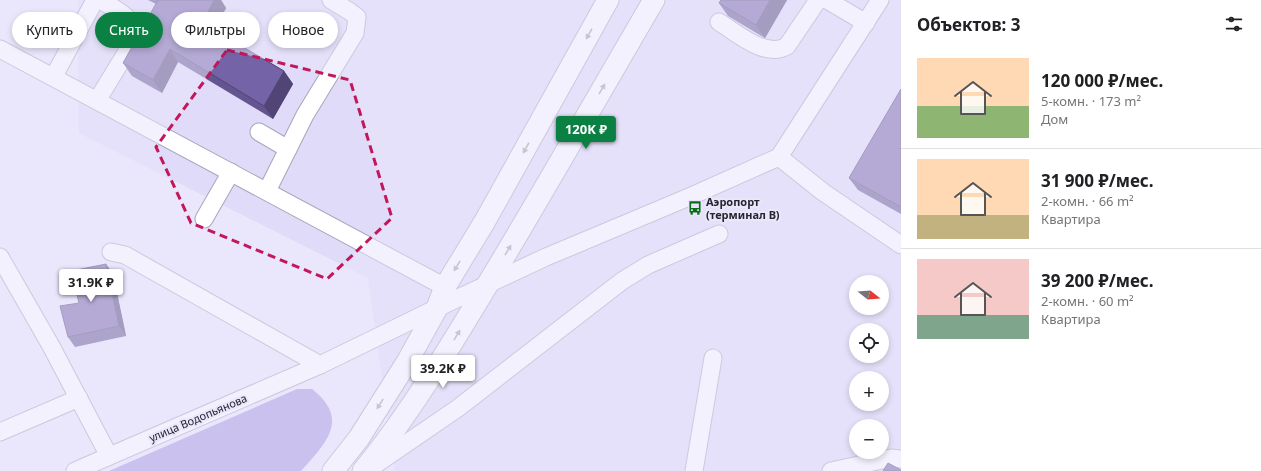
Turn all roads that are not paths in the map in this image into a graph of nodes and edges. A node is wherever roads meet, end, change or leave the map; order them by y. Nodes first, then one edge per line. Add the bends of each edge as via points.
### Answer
1 (95, 0) edge
2 (101, 0) edge
3 (331, 0) edge
4 (608, 0) edge
5 (654, 0) edge
6 (818, 0) edge
7 (827, 0) edge
8 (880, 0) edge
9 (719, 22) dead end
10 (866, 23) junction
11 (0, 49) edge
12 (54, 76) junction
13 (98, 100) junction
14 (259, 132) dead end
15 (288, 149) junction
16 (779, 157) junction
17 (231, 172) junction
18 (267, 191) junction
19 (204, 219) dead end
20 (719, 234) dead end
21 (901, 245) edge
22 (111, 252) dead end
23 (0, 257) edge
24 (488, 283) junction
25 (445, 287) junction
26 (437, 308) junction
27 (713, 358) dead end
28 (320, 365) junction
29 (79, 398) junction
30 (0, 432) edge
31 (109, 456) junction
32 (901, 459) edge
33 (75, 471) edge
34 (333, 471) edge
35 (365, 471) edge
36 (694, 471) edge
37 (831, 471) edge

1 - 12 lane
2 - 13 lane via 130,19 135,28 134,40
3 - 15 lane via 356,17 355,33 305,115
4 -> 25 main road via 485,221
24 -> 5 main road
6 - 9 lane via 787,46 781,50 760,46
7 - 10 lane
8 - 10 lane
10 - 16 lane
11 - 12 lane
12 - 13 lane
13 - 17 lane
14 - 15 lane
15 - 18 lane
16 - 21 lane via 823,192
16 - 24 lane, улица Водопьянова
17 - 18 lane
17 - 19 lane
18 - 25 lane
20 - 35 lane via 648,265 622,282 458,408
22 - 28 lane via 125,255
23 - 29 lane
24 - 26 lane, улица Водопьянова
35 -> 24 main road via 435,372
25 - 26 main road
26 - 28 lane, улица Водопьянова
26 -> 34 main road via 407,362 359,438
27 - 36 lane
28 - 31 lane, улица Водопьянова
29 - 30 lane
29 - 31 lane
31 - 33 lane, улица Водопьянова
32 - 37 lane via 891,458

